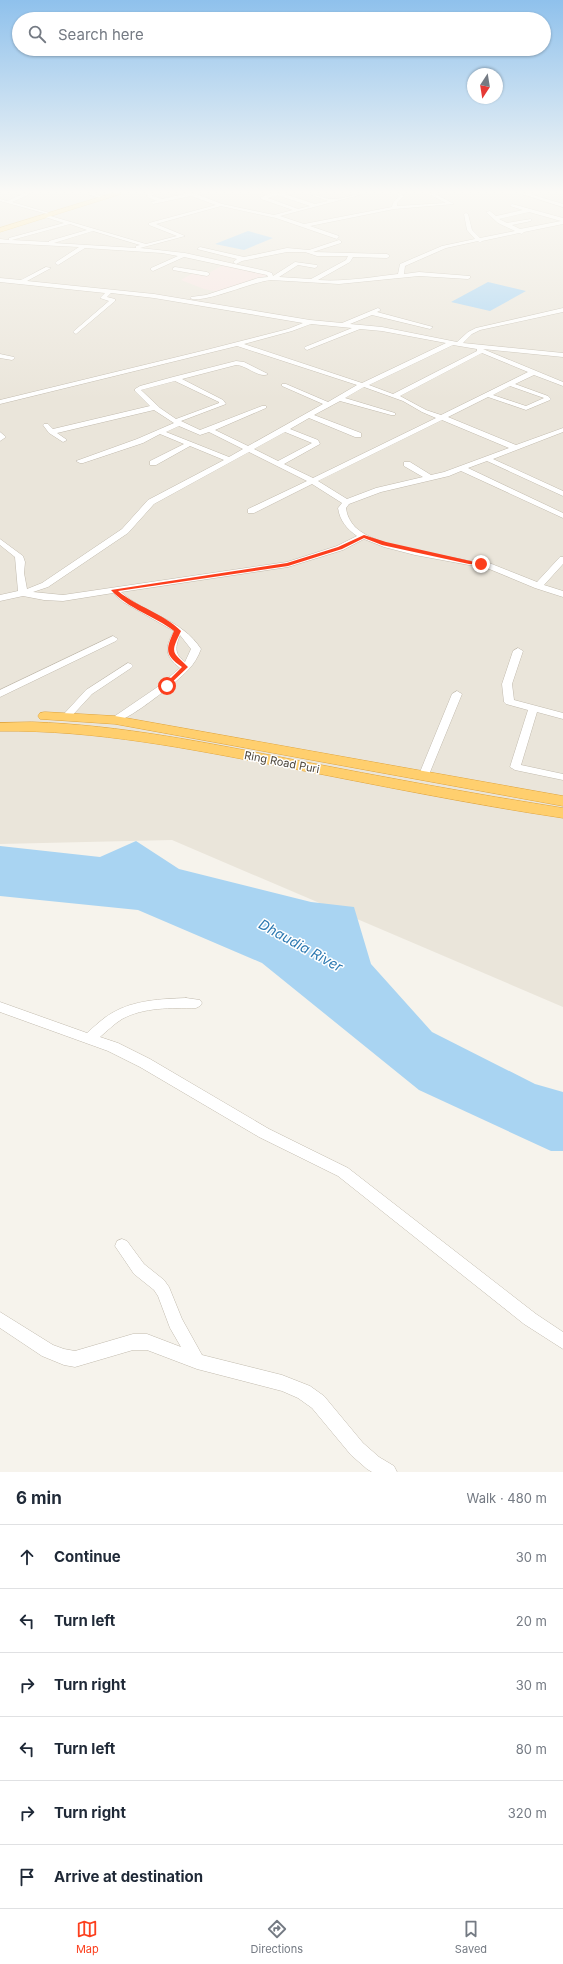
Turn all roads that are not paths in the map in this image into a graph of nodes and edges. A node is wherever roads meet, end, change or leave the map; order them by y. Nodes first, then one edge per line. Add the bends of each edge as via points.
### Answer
1 (167, 263) edge
2 (222, 263) edge
3 (232, 263) edge
4 (345, 263) edge
5 (407, 263) edge
6 (228, 264) junction
7 (315, 266) dead end
8 (48, 268) dead end
9 (175, 268) dead end
10 (153, 269) dead end
11 (401, 275) junction
12 (468, 277) dead end
13 (273, 278) junction
14 (0, 280) edge
15 (312, 281) junction
16 (23, 282) junction
17 (110, 291) junction
18 (176, 299) junction
19 (382, 309) dead end
20 (563, 310) edge
21 (372, 313) junction
22 (310, 322) junction
23 (342, 325) junction
24 (360, 327) junction
25 (430, 327) dead end
26 (76, 332) dead end
27 (455, 343) junction
28 (237, 344) junction
29 (468, 346) junction
30 (306, 348) dead end
31 (482, 351) junction
32 (563, 355) edge
33 (0, 356) edge
34 (12, 358) dead end
35 (532, 373) junction
36 (264, 374) dead end
37 (176, 378) junction
38 (510, 384) junction
39 (563, 384) edge
40 (284, 385) dead end
41 (363, 385) junction
42 (487, 395) junction
43 (394, 396) junction
44 (338, 398) junction
45 (0, 402) edge
46 (328, 404) junction
47 (156, 407) junction
48 (264, 407) dead end
49 (393, 414) dead end
50 (308, 415) junction
51 (442, 417) junction
52 (177, 422) junction
53 (46, 426) dead end
54 (284, 428) junction
55 (210, 430) junction
56 (563, 430) edge
57 (52, 432) junction
58 (160, 432) junction
59 (0, 434) edge
60 (358, 435) dead end
61 (0, 439) edge
62 (63, 440) dead end
63 (189, 444) junction
64 (514, 447) junction
65 (247, 450) junction
66 (488, 459) junction
67 (230, 460) junction
68 (80, 461) dead end
69 (154, 462) dead end
70 (278, 464) junction
71 (407, 464) dead end
72 (463, 469) junction
73 (430, 478) junction
74 (313, 480) junction
75 (563, 494) edge
76 (346, 502) junction
77 (251, 510) dead end
78 (563, 516) edge
79 (364, 536) junction
80 (0, 541) edge
81 (563, 559) edge
82 (538, 586) junction
83 (114, 590) junction
84 (23, 593) junction
85 (563, 594) edge
86 (0, 598) edge
87 (178, 631) junction
88 (113, 639) dead end
89 (518, 651) dead end
90 (128, 666) dead end
91 (185, 667) junction
92 (0, 694) edge
93 (458, 694) dead end
94 (533, 709) junction
95 (563, 716) edge
96 (0, 717) edge
97 (66, 717) junction
98 (115, 720) junction
99 (0, 727) edge
100 (423, 777) junction
101 (563, 777) edge
102 (563, 801) edge
103 (563, 813) edge
104 (196, 1003) dead end
105 (0, 1007) edge
106 (90, 1038) junction
107 (122, 1246) dead end
108 (0, 1319) edge
109 (563, 1340) edge
110 (197, 1362) junction
111 (388, 1472) edge

1 - 10 street
2 - 6 street
3 - 6 street
4 - 15 street
5 - 11 street via 401,268
6 - 9 street via 206,274
6 - 13 street via 264,272
7 - 13 street via 297,263
8 - 16 street
11 - 12 street
11 - 15 street via 339,282
13 - 15 street
13 - 18 street via 260,279 207,297
14 - 16 street
16 - 17 street
17 - 18 street
17 - 26 street via 103,298 113,300
18 - 22 street
19 - 21 street
20 - 27 street via 478,329
21 - 23 street
21 - 25 street
22 - 23 street
22 - 28 street
23 - 24 street
24 - 27 street
24 - 30 street
27 - 29 street
27 - 41 street
28 - 41 street
28 - 45 street
29 - 31 street
29 - 32 street
31 - 35 street
31 - 43 street
33 - 34 street
35 - 38 street
35 - 39 street
36 - 37 street via 240,363
37 - 47 street via 138,389 145,400
37 - 52 street via 223,402 222,405
38 - 42 street
38 - 42 street via 548,399 526,408
40 - 46 street
41 - 43 street
41 - 44 street
42 - 51 street
43 - 51 street
44 - 46 street
44 - 49 street
46 - 50 street
47 - 52 street
47 - 57 street
48 - 55 street
50 - 54 street
50 - 60 street
51 - 64 street
51 - 74 street
52 - 55 street via 200,433
52 - 58 street
53 - 57 street
54 - 65 street
54 - 70 street via 316,444
55 - 65 street
56 - 64 street
57 - 62 street
58 - 63 street
58 - 68 street
59 - 61 street
63 - 67 street
63 - 69 street
64 - 66 street
65 - 67 street
65 - 70 street
66 - 72 street
66 - 75 street
67 - 84 street via 152,502 118,536 45,585
70 - 74 street
71 - 73 street
72 - 73 street
72 - 78 street
73 - 76 street via 379,490
74 - 76 street
74 - 77 street
76 - 79 street via 342,508 346,522
79 - 82 street via 384,544 481,564
79 - 83 street via 340,548 288,564
80 - 84 street via 19,556
81 - 82 street
82 - 85 street
83 - 84 street via 63,598 28,596
83 - 87 street via 125,600
84 - 86 street
87 - 91 street via 170,646 171,652
87 - 91 street via 186,636 196,649 194,657
88 - 92 street
89 - 94 street via 507,684 507,699 512,704
90 - 97 street via 89,692
91 - 98 street via 160,691
93 - 100 street
94 - 95 street
94 - 101 street via 515,766
96 - 97 highway, Ring Road Puri
97 - 98 highway, Ring Road Puri
98 - 100 highway, Ring Road Puri
99 - 103 highway, Ring Road Puri via 42,726 110,732
100 - 102 highway, Ring Road Puri
104 - 106 street via 157,1003 135,1008 116,1017
105 - 106 street
106 - 109 street via 145,1062 264,1133 344,1172 524,1314
107 - 110 street via 139,1269 164,1292 176,1323
108 - 110 street via 48,1351 64,1357 74,1359 133,1342 147,1342
110 - 111 street via 282,1383 304,1392 318,1402 357,1449

